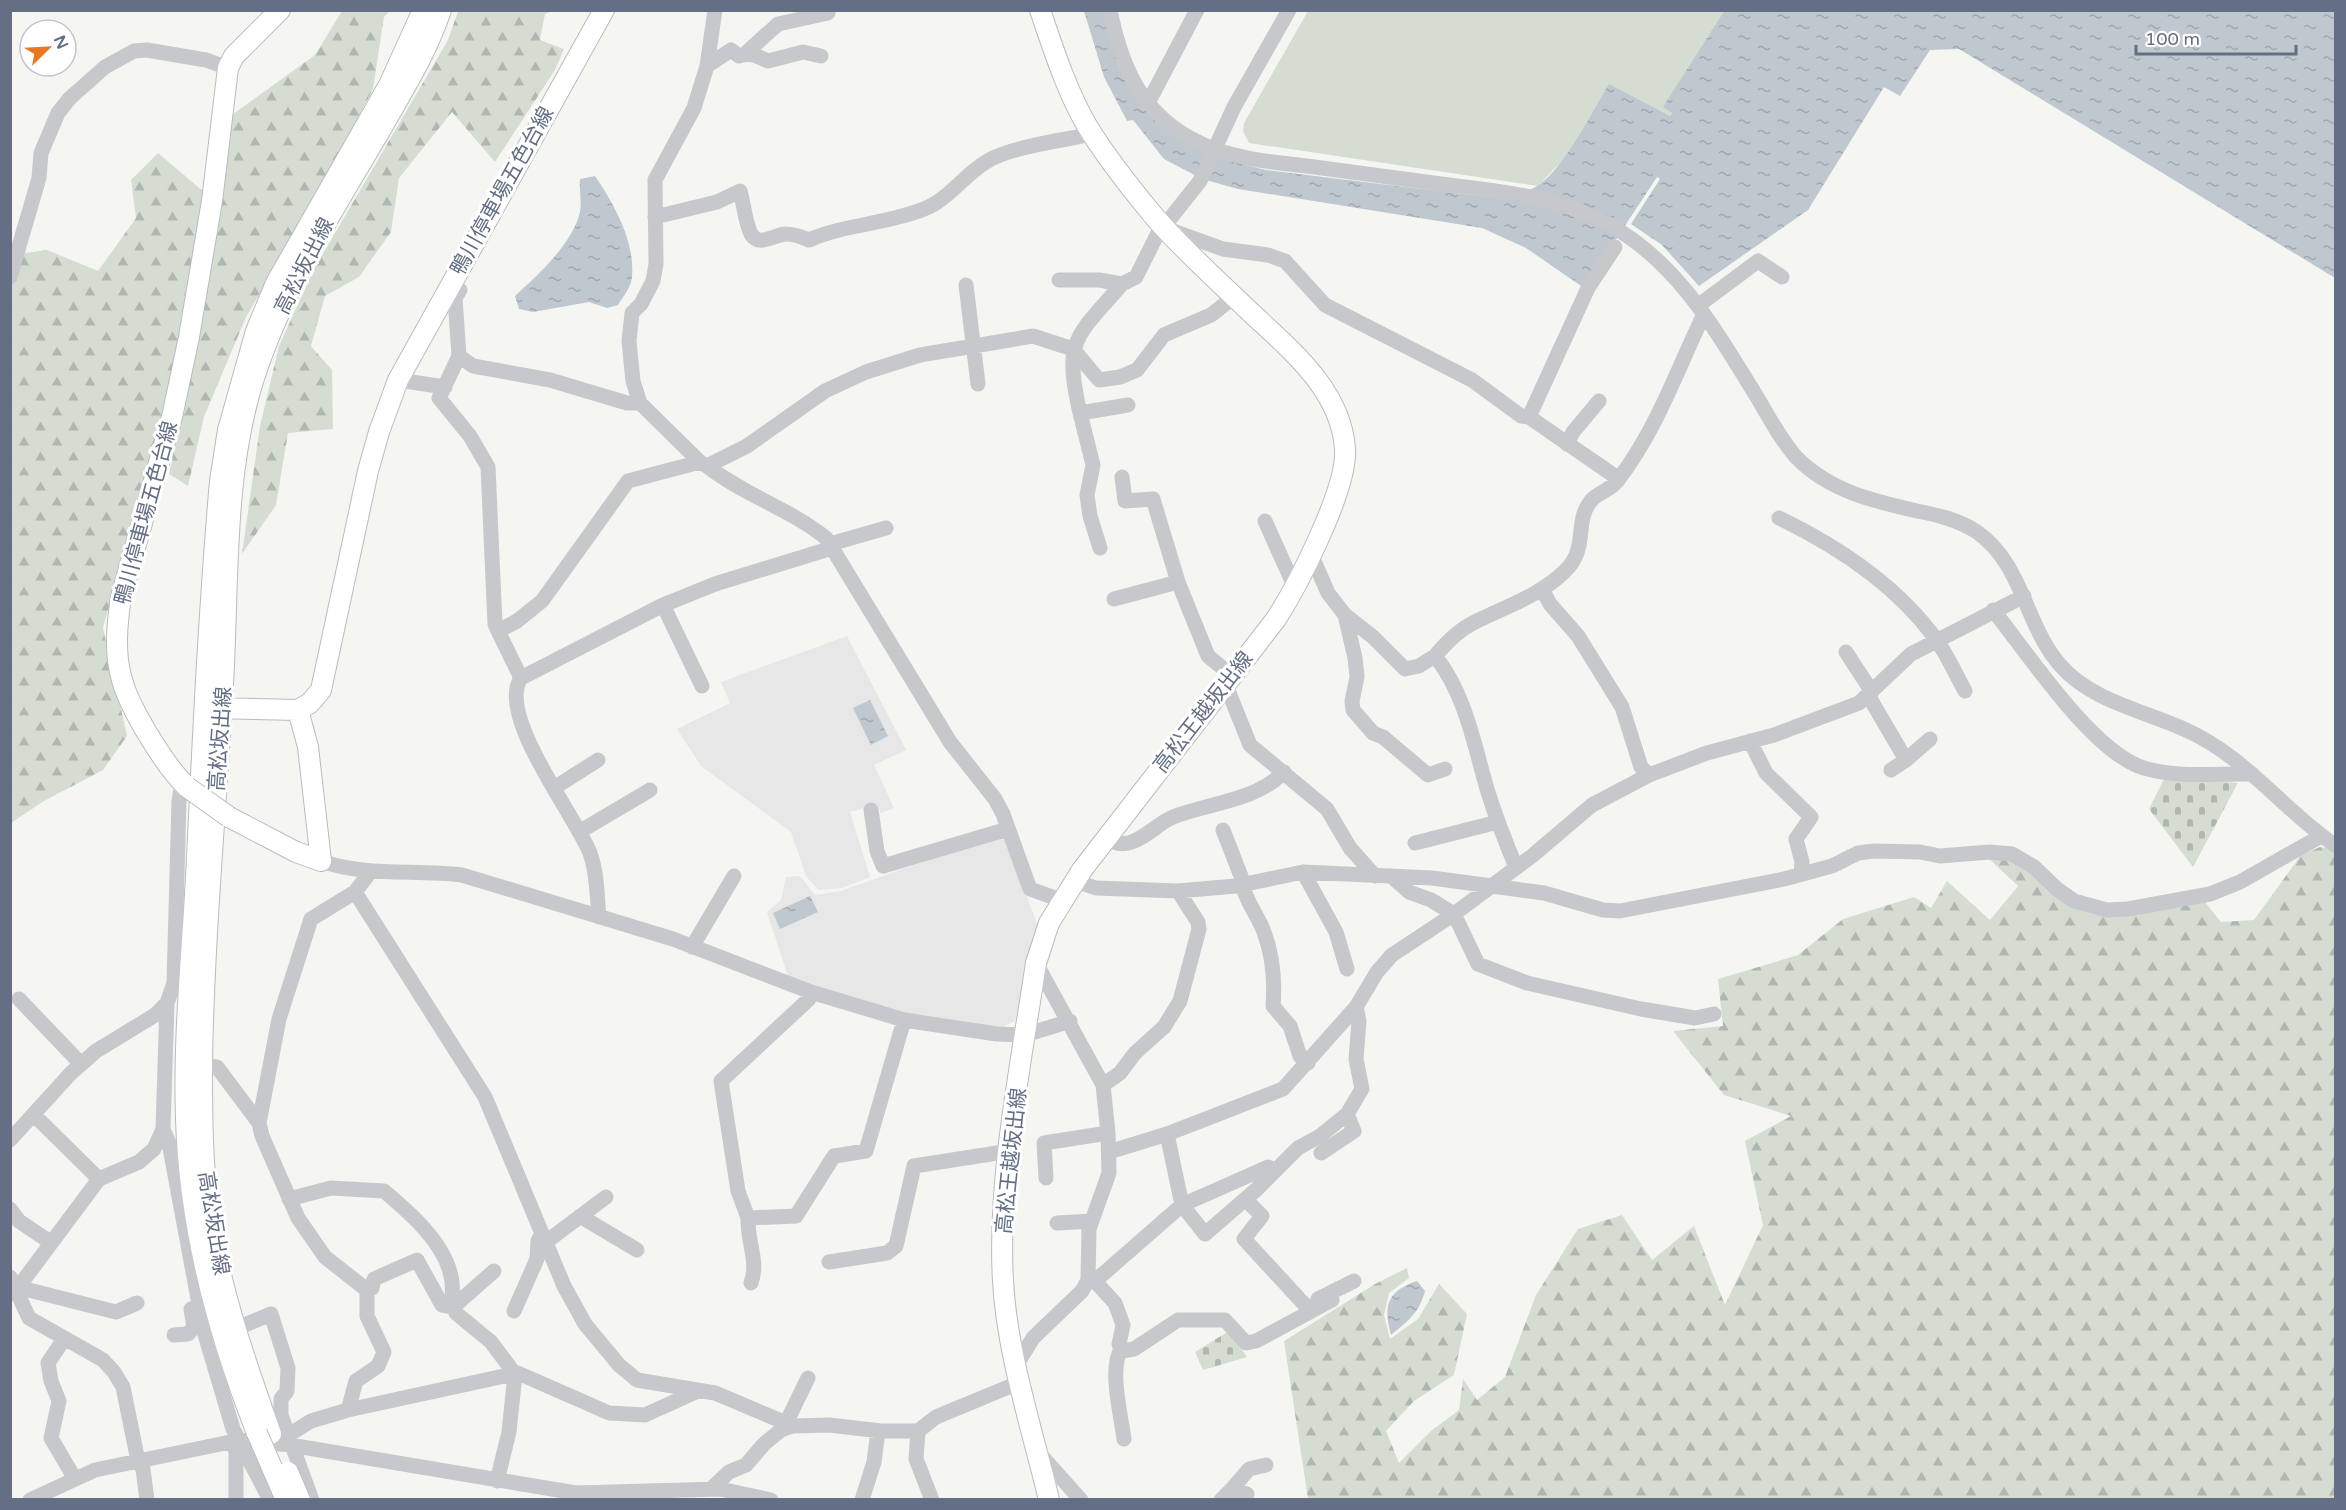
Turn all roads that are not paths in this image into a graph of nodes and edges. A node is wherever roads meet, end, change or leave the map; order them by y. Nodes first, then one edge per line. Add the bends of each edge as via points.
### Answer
1 (280, 10) edge
2 (423, 10) edge
3 (441, 10) edge
4 (604, 10) edge
5 (715, 10) edge
6 (1040, 10) edge
7 (1197, 10) edge
8 (1288, 10) edge
9 (828, 13) dead end
10 (1114, 14) edge
11 (746, 53) junction
12 (821, 56) dead end
13 (707, 66) junction
14 (228, 68) junction
15 (1148, 103) junction
16 (1093, 134) junction
17 (1213, 150) junction
18 (655, 217) junction
19 (1164, 227) junction
20 (1615, 247) dead end
21 (10, 277) edge
22 (1782, 277) dead end
23 (1059, 280) dead end
24 (449, 284) junction
25 (1122, 284) junction
26 (966, 285) dead end
27 (1234, 297) junction
28 (1698, 306) junction
29 (975, 344) junction
30 (1073, 349) junction
31 (459, 356) junction
32 (398, 380) junction
33 (978, 384) dead end
34 (445, 387) junction
35 (1599, 401) dead end
36 (640, 403) junction
37 (1128, 405) dead end
38 (1080, 413) junction
39 (1529, 417) junction
40 (1567, 444) junction
41 (703, 464) junction
42 (1122, 477) dead end
43 (1619, 479) junction
44 (1779, 518) dead end
45 (1265, 521) dead end
46 (886, 528) dead end
47 (831, 546) junction
48 (1100, 548) dead end
49 (1311, 554) junction
50 (1179, 582) junction
51 (1296, 590) junction
52 (1542, 590) junction
53 (2024, 596) junction
54 (1114, 599) dead end
55 (663, 605) junction
56 (1993, 610) junction
57 (1345, 615) junction
58 (498, 631) junction
59 (1937, 640) junction
60 (1846, 652) dead end
61 (1435, 656) junction
62 (520, 678) junction
63 (1228, 679) junction
64 (702, 686) dead end
65 (1965, 691) dead end
66 (1870, 693) junction
67 (213, 708) junction
68 (298, 710) junction
69 (1930, 739) dead end
70 (1750, 741) junction
71 (1906, 759) junction
72 (598, 760) dead end
73 (1445, 769) dead end
74 (1891, 770) dead end
75 (1284, 772) junction
76 (2252, 774) junction
77 (1649, 775) junction
78 (184, 784) junction
79 (554, 788) junction
80 (650, 790) dead end
81 (871, 810) dead end
82 (1498, 822) junction
83 (1008, 829) junction
84 (1223, 830) dead end
85 (579, 832) junction
86 (2321, 837) junction
87 (1106, 838) junction
88 (1415, 843) dead end
89 (2336, 846) edge
90 (321, 861) junction
91 (1516, 867) junction
92 (371, 871) junction
93 (1303, 872) junction
94 (1801, 874) junction
95 (734, 876) dead end
96 (1375, 876) junction
97 (1391, 876) junction
98 (1075, 881) junction
99 (1243, 884) junction
100 (1491, 886) junction
101 (1178, 891) junction
102 (356, 892) junction
103 (1061, 900) junction
104 (1454, 914) junction
105 (599, 916) junction
106 (692, 947) junction
107 (1036, 963) junction
108 (1347, 969) dead end
109 (811, 992) junction
110 (19, 999) dead end
111 (167, 1003) junction
112 (1356, 1006) junction
113 (1714, 1014) dead end
114 (904, 1020) junction
115 (1070, 1021) junction
116 (1025, 1035) junction
117 (1308, 1063) junction
118 (81, 1064) junction
119 (202, 1064) junction
120 (1103, 1085) junction
121 (1347, 1114) junction
122 (34, 1115) junction
123 (260, 1123) junction
124 (163, 1129) junction
125 (1108, 1133) junction
126 (1167, 1134) junction
127 (10, 1140) edge
128 (1010, 1151) junction
129 (1109, 1152) junction
130 (1321, 1154) dead end
131 (1275, 1170) junction
132 (1046, 1178) dead end
133 (99, 1179) junction
134 (606, 1197) dead end
135 (290, 1199) junction
136 (1245, 1199) junction
137 (1182, 1205) junction
138 (10, 1209) edge
139 (580, 1216) junction
140 (748, 1218) junction
141 (1092, 1221) junction
142 (1057, 1223) dead end
143 (544, 1238) junction
144 (50, 1242) junction
145 (637, 1250) dead end
146 (829, 1262) dead end
147 (197, 1264) junction
148 (494, 1271) dead end
149 (1092, 1278) junction
150 (1354, 1281) dead end
151 (752, 1283) dead end
152 (14, 1287) edge
153 (367, 1290) junction
154 (1332, 1300) dead end
155 (137, 1304) dead end
156 (453, 1307) junction
157 (1310, 1308) junction
158 (514, 1311) dead end
159 (235, 1329) junction
160 (174, 1335) dead end
161 (63, 1339) junction
162 (1121, 1349) junction
163 (1019, 1373) junction
164 (515, 1374) junction
165 (808, 1378) dead end
166 (698, 1391) junction
167 (348, 1410) junction
168 (789, 1425) junction
169 (878, 1431) junction
170 (918, 1431) junction
171 (263, 1438) junction
172 (1124, 1440) dead end
173 (1038, 1452) junction
174 (138, 1461) junction
175 (1266, 1465) dead end
176 (75, 1479) junction
177 (497, 1480) junction
178 (711, 1488) junction
179 (1234, 1494) edge
180 (30, 1500) edge
181 (147, 1500) edge
182 (236, 1500) edge
183 (270, 1500) edge
184 (286, 1500) edge
185 (300, 1500) edge
186 (312, 1500) edge
187 (771, 1500) edge
188 (862, 1500) edge
189 (932, 1500) edge
190 (1049, 1500) edge
191 (1081, 1500) edge

1 - 14 main road, 鴨川停車場五色台線 via 234,56
2 - 67 main road, 高松坂出線 via 389,85 276,283 241,378 220,481
3 - 67 main road, 高松坂出線 via 433,35 404,89 289,290 253,382 233,481
4 - 24 main road, 鴨川停車場五色台線
5 - 13 street
6 - 16 main road, 高松王越坂出線 via 1072,96
7 - 15 street
8 - 17 street
9 - 11 street via 778,24
10 - 15 street via 1121,57
11 - 12 street via 768,61 803,52
11 - 13 street via 739,56 730,50
13 - 18 street via 694,108 656,180
14 - 21 street via 206,60 134,51 105,67 70,98 58,112 41,153 39,178
14 - 78 main road, 鴨川停車場五色台線 via 212,201 186,349 172,417 117,622 122,682 159,752
15 - 17 street via 1191,139
16 - 18 street via 988,160 925,209 875,224 831,231 809,240 789,234 758,240 752,235 740,191 717,202
16 - 19 main road, 高松王越坂出線
17 - 19 street via 1200,181
17 - 28 street via 1250,159 1491,190 1567,206 1607,223 1650,251
18 - 36 street via 653,281 632,313 629,341
19 - 25 street via 1136,277
19 - 27 main road, 高松王越坂出線
19 - 39 street via 1223,249 1285,261 1325,305 1472,380 1521,416
20 - 39 street via 1588,288
22 - 28 street via 1758,261
23 - 25 street
24 - 31 street via 460,290 455,298
24 - 32 main road, 鴨川停車場五色台線
25 - 30 street via 1089,321
26 - 29 street
27 - 30 street via 1210,315 1164,335 1137,370 1127,375 1099,380
27 - 49 main road, 高松王越坂出線 via 1303,361 1322,387 1342,430 1346,451 1343,473
28 - 43 street via 1655,421
28 - 53 street via 1782,439 1813,471 1853,494 1942,516 1973,529 2008,565
29 - 30 street via 1033,336
29 - 33 street
29 - 41 street via 905,359 825,391 747,446
30 - 38 street via 1071,375
31 - 34 street
31 - 36 street via 472,366
32 - 34 street
32 - 68 main road, 鴨川停車場五色台線 via 368,471 323,684 316,698
34 - 58 street via 439,398 470,436 488,467
35 - 40 street
36 - 41 street
37 - 38 street
38 - 48 street via 1093,465 1087,495
39 - 40 street
40 - 43 street
41 - 47 street via 810,526
41 - 58 street via 628,481 543,601
42 - 50 street via 1125,501 1152,499
43 - 52 street via 1591,500 1585,511 1577,555 1570,567
44 - 59 street via 1826,542 1901,598
45 - 51 street
46 - 47 street
47 - 55 street
47 - 83 street via 950,742 995,799
49 - 51 main road, 高松王越坂出線
49 - 57 street via 1328,593
50 - 54 street
50 - 63 street via 1208,656
51 - 63 main road, 高松王越坂出線
52 - 61 street via 1472,623
52 - 77 street via 1578,636 1622,707 1641,767
53 - 56 street
53 - 76 street via 2046,645 2059,665 2074,678 2110,699 2188,730 2236,759
55 - 62 street
55 - 64 street
56 - 59 street
56 - 76 street via 2095,737 2121,757 2161,771
57 - 61 street via 1405,669
57 - 73 street via 1357,677 1353,710 1373,733 1383,736 1428,775
58 - 62 street
59 - 65 street
59 - 66 street via 1911,654
60 - 66 street
61 - 82 street via 1444,667 1468,724
62 - 79 street via 517,694 524,734
63 - 75 street via 1250,745
63 - 87 main road, 高松王越坂出線
66 - 70 street via 1859,703
66 - 71 street
67 - 68 main road
67 - 119 main road, 高松坂出線
67 - 147 main road, 高松坂出線 via 189,1001 186,1118
68 - 90 main road via 306,738
69 - 71 street
70 - 77 street
70 - 94 street via 1766,773 1811,817 1796,839
71 - 74 street
72 - 79 street
75 - 87 street via 1273,783 1172,818 1130,843 1117,844
75 - 96 street via 1327,809 1350,848
76 - 86 street
77 - 91 street via 1592,805
78 - 90 main road, 鴨川停車場五色台線, bridge via 229,817
78 - 111 street via 179,801 174,983
79 - 85 street
80 - 85 street
81 - 83 street via 883,866
82 - 88 street
82 - 91 street
83 - 103 street via 1030,889
84 - 99 street
85 - 105 street via 591,854
86 - 89 street
86 - 94 street via 2240,882 2210,894 2128,909 2107,910 2074,901 2012,854 1940,856 1874,850
87 - 98 main road, 高松王越坂出線
90 - 92 street
91 - 100 street
92 - 102 street
92 - 105 street via 428,870 462,875
93 - 96 street
93 - 99 street
93 - 108 street via 1336,932
94 - 100 street via 1620,911 1544,893
95 - 106 street
96 - 97 street
97 - 100 street
97 - 104 street via 1409,892
98 - 101 street via 1096,888
98 - 103 main road, 高松王越坂出線
99 - 101 street
99 - 117 street via 1245,897 1264,931 1273,966 1273,1006 1290,1026 1300,1056
100 - 104 street
101 - 120 street via 1199,929 1180,1001 1164,1027 1135,1053 1120,1074
102 - 123 street via 311,919 279,1019
102 - 143 street via 486,1097
103 - 107 main road, 高松王越坂出線
104 - 112 street via 1392,955
104 - 113 street via 1478,964 1484,967 1527,983 1641,1009 1695,1018
105 - 106 street
106 - 109 street
107 - 115 street
107 - 116 main road, 高松王越坂出線
109 - 114 street
109 - 140 street via 809,999 721,1081 738,1191
110 - 118 street
111 - 118 street
111 - 124 street
112 - 117 street
112 - 121 street via 1356,1059 1362,1089
114 - 116 street
114 - 140 street via 866,1151 834,1156 796,1216
115 - 116 street
115 - 120 street
116 - 128 main road, 高松王越坂出線
117 - 126 street via 1293,1081 1268,1097
118 - 122 street
119 - 123 street via 217,1066
119 - 159 main road, 高松坂出線 via 201,1118 209,1218
120 - 125 street
121 - 130 street via 1354,1131
121 - 131 street via 1298,1148
122 - 127 street
122 - 133 street
123 - 135 street
124 - 133 street via 154,1149 139,1162
124 - 147 street via 169,1143 178,1203
125 - 129 street
125 - 132 street via 1044,1143
126 - 129 street
126 - 137 street
128 - 146 street via 914,1166 896,1246 887,1253
128 - 163 main road, 高松王越坂出線 via 1001,1233 1003,1284
129 - 141 street via 1106,1187
131 - 136 street
131 - 137 street via 1268,1167
133 - 144 street
134 - 139 street
135 - 153 street via 325,1257
135 - 156 street via 331,1188 384,1191 440,1247 451,1275
136 - 137 street via 1205,1234
136 - 157 street via 1262,1216 1244,1239
137 - 149 street
138 - 144 street via 19,1221
139 - 143 street
139 - 145 street
140 - 151 street via 747,1235 756,1271
141 - 142 street
141 - 149 street via 1088,1241
143 - 158 street via 538,1241 537,1259
143 - 166 street via 585,1324 619,1365 637,1380
144 - 152 street
147 - 160 street via 185,1277 194,1327 188,1334
147 - 171 main road, 高松坂出線 via 230,1360
148 - 156 street
149 - 162 street via 1115,1303 1123,1325
149 - 163 street via 1033,1338
150 - 157 street
152 - 155 street via 116,1312
152 - 161 street via 29,1318
153 - 156 street via 372,1288 374,1278 417,1260 441,1305
153 - 167 street via 367,1316 384,1352 378,1366 356,1381
154 - 157 street
156 - 164 street via 491,1342
157 - 162 street via 1256,1341 1246,1342 1225,1320 1178,1320 1134,1349
159 - 171 main road, 高松坂出線
159 - 171 street via 271,1314 288,1368 287,1391
161 - 174 street via 103,1360 114,1371 123,1387
161 - 176 street via 48,1363 59,1401 51,1438
162 - 172 street via 1115,1366
163 - 170 street via 936,1417
163 - 173 main road, 高松王越坂出線
164 - 166 street via 529,1376 609,1413 645,1415
164 - 167 street
164 - 177 street via 509,1432
165 - 168 street
166 - 168 street via 715,1393
167 - 171 street
168 - 169 street
168 - 178 street via 764,1444 746,1465 729,1472
169 - 170 street
169 - 188 street via 874,1462
170 - 189 street via 916,1459
171 - 174 street
171 - 177 street
171 - 182 street via 236,1453
171 - 183 street
171 - 184 main road, 高松坂出線, bridge
171 - 185 main road, 高松坂出線, bridge
171 - 186 street
173 - 190 main road, 高松王越坂出線
173 - 191 street
174 - 176 street via 95,1470
174 - 181 street via 143,1469
175 - 179 street via 1249,1469
176 - 180 street
177 - 178 street via 594,1494
178 - 187 street

